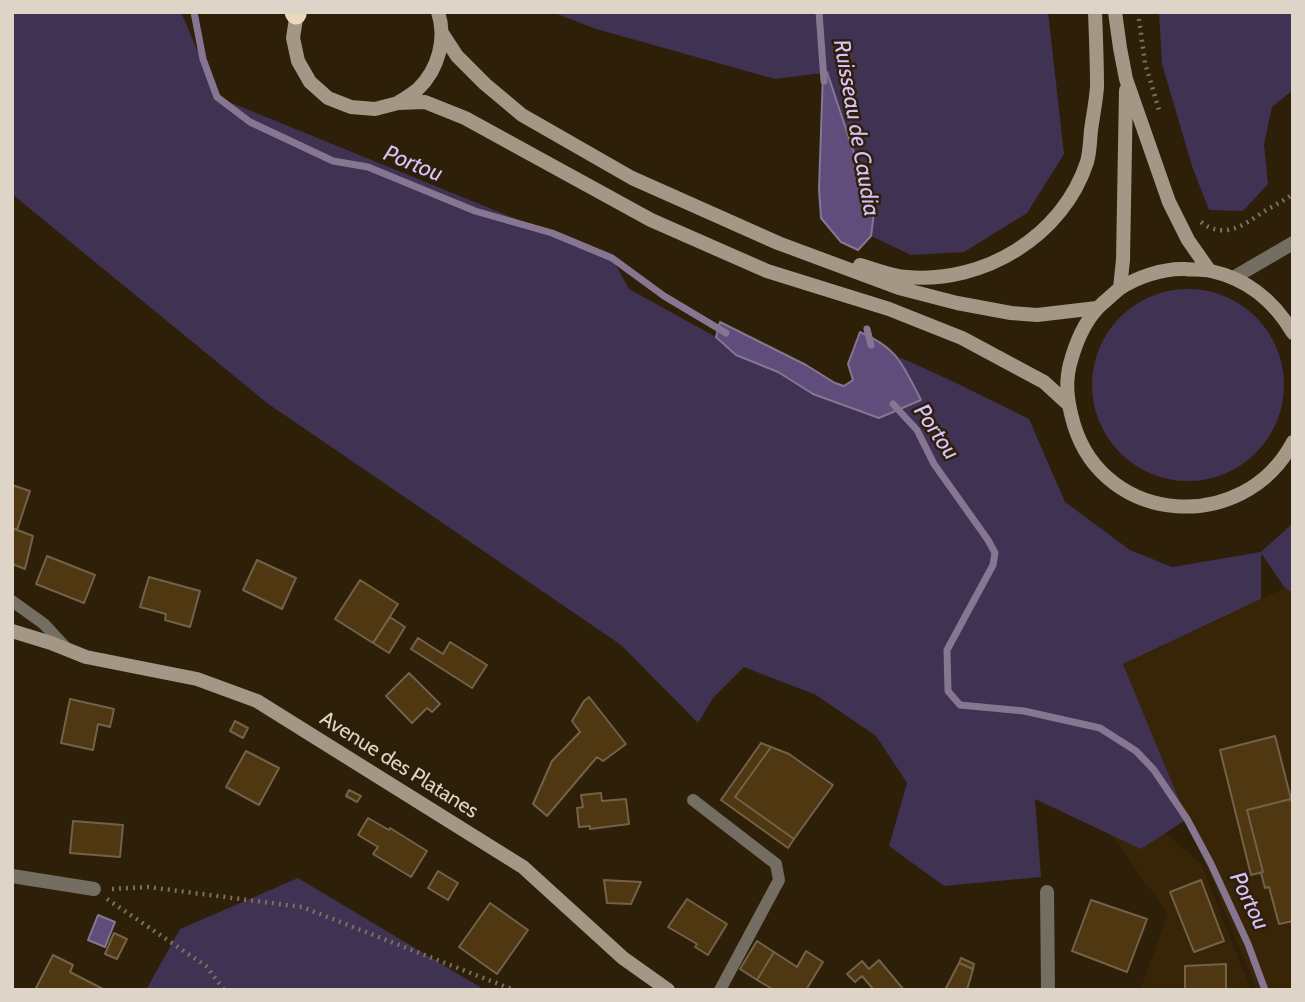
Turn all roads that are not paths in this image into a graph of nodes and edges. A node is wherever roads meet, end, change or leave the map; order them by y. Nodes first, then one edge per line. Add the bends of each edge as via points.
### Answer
1 (438, 12) edge
2 (1095, 12) edge
3 (1115, 12) edge
4 (296, 13) edge
5 (442, 33) junction
6 (1126, 79) junction
7 (398, 103) junction
8 (778, 243) junction
9 (1293, 243) edge
10 (1209, 270) junction
11 (1233, 278) junction
12 (1120, 288) junction
13 (1097, 308) junction
14 (1293, 333) edge
15 (1067, 403) junction
16 (1293, 442) edge
17 (1289, 457) edge
18 (12, 601) edge
19 (12, 631) edge
20 (68, 650) junction
21 (693, 800) dead end
22 (12, 876) edge
23 (94, 890) road end
24 (1047, 892) dead end
25 (668, 990) edge
26 (720, 990) edge
27 (1048, 990) edge

1 - 5 main road
2 - 8 main road via 1097,89 1087,161 1059,215 1034,239 975,270 906,277
3 - 6 main road
4 - 7 main road via 293,38 298,61 310,82 328,98 374,109
5 - 7 main road via 430,75
5 - 8 main road via 485,85 523,115 632,178
6 - 10 main road via 1169,202
6 - 12 main road
7 - 15 main road via 425,102 465,118 651,220 767,271 889,309 962,338 1044,382
8 - 13 main road via 899,288 971,305 1037,315
9 - 11 street
10 - 11 main road
10 - 12 main road via 1148,275
11 - 14 main road via 1260,293
12 - 13 main road
13 - 15 main road via 1078,337 1068,369
15 - 17 main road via 1079,442 1103,475 1138,498 1178,508 1219,504 1256,486
16 - 17 main road
18 - 20 lane via 44,624
19 - 20 main road, Avenue des Platanes
20 - 25 main road, Avenue des Platanes via 197,679 257,701 523,867 623,958
21 - 26 lane via 776,864 779,880
22 - 23 street
24 - 27 street

